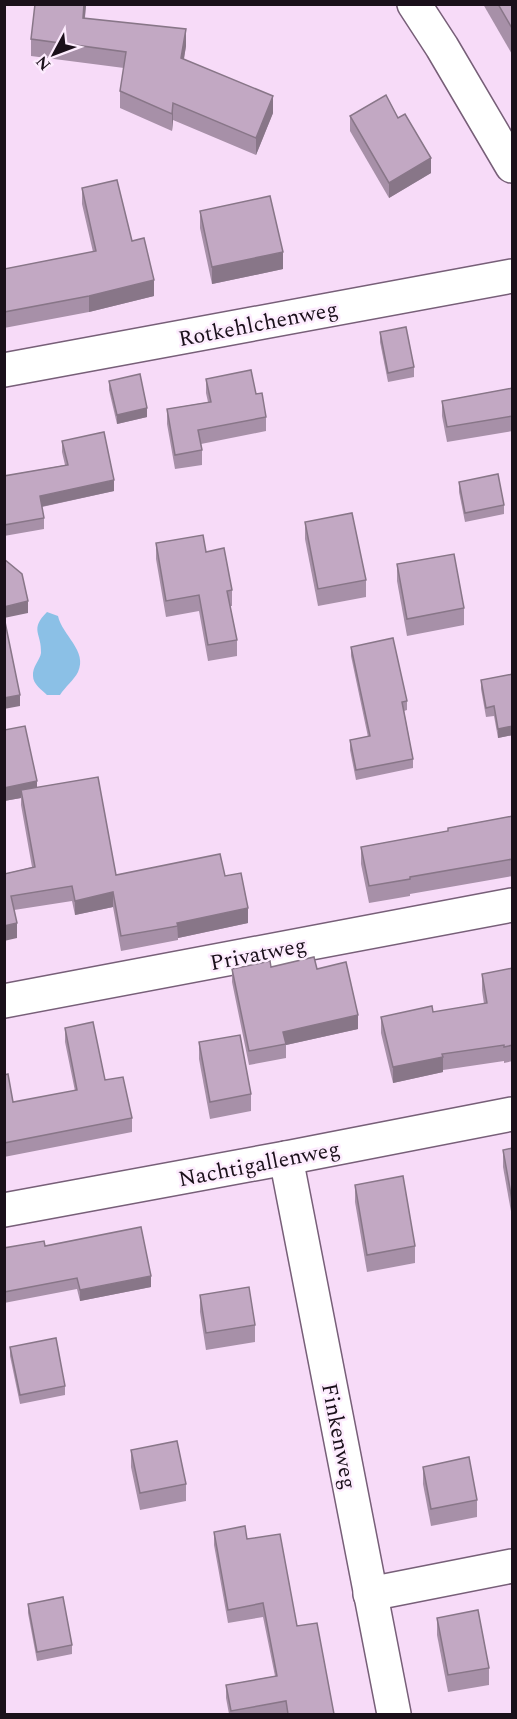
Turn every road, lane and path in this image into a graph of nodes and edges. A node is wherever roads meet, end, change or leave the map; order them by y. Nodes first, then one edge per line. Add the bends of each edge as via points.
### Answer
1 (414, 4) edge
2 (513, 166) edge
3 (513, 276) edge
4 (4, 370) edge
5 (513, 905) edge
6 (4, 1000) edge
7 (513, 1114) edge
8 (286, 1158) junction
9 (4, 1210) edge
10 (513, 1566) edge
11 (370, 1594) junction
12 (393, 1714) edge

1 - 2 street
3 - 4 street, Rotkehlchenweg
5 - 6 street, Privatweg
7 - 8 street, Nachtigallenweg
8 - 9 street, Nachtigallenweg
8 - 11 street, Finkenweg
10 - 11 street
11 - 12 street, Finkenweg

